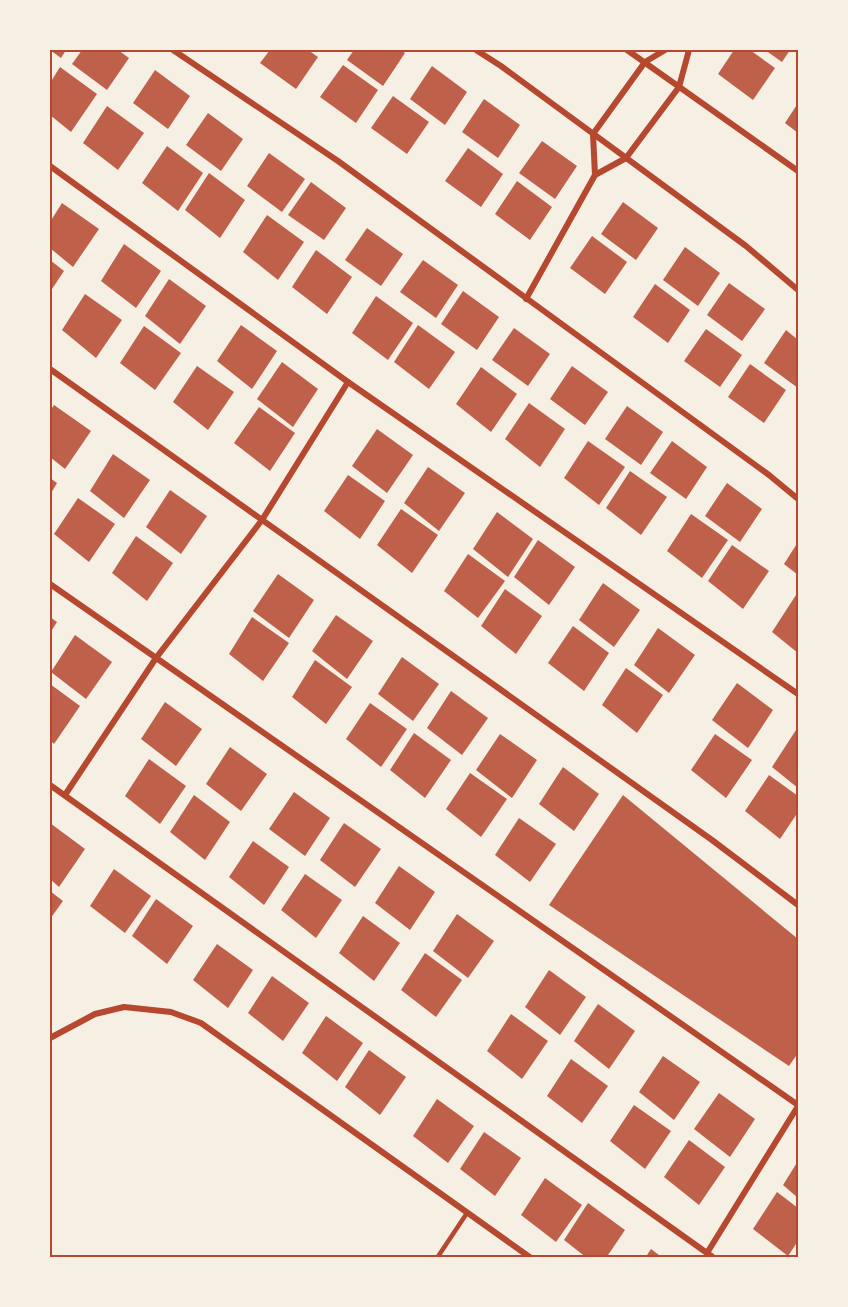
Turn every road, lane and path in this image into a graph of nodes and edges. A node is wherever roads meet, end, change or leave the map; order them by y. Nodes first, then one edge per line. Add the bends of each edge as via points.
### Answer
1 (173, 50) edge
2 (476, 50) edge
3 (627, 50) edge
4 (665, 50) edge
5 (689, 50) edge
6 (645, 62) junction
7 (679, 87) junction
8 (592, 134) junction
9 (627, 158) junction
10 (50, 166) edge
11 (798, 171) edge
12 (595, 175) junction
13 (798, 290) edge
14 (526, 299) junction
15 (50, 369) edge
16 (348, 382) junction
17 (798, 499) edge
18 (262, 520) junction
19 (50, 584) edge
20 (156, 658) junction
21 (798, 694) edge
22 (50, 784) edge
23 (65, 795) junction
24 (798, 905) edge
25 (51, 1034) edge
26 (798, 1105) edge
27 (467, 1213) junction
28 (707, 1253) junction
29 (437, 1257) edge
30 (531, 1257) edge
31 (714, 1257) edge

1 - 14 street via 338,161
2 - 8 street
3 - 6 street
4 - 6 street
5 - 7 street
6 - 7 street
6 - 8 street
7 - 9 street
7 - 11 street
8 - 9 street
8 - 12 street
9 - 12 street
9 - 13 street via 746,246
10 - 16 street
12 - 14 street
14 - 17 street
15 - 18 street
16 - 18 street
16 - 21 street
18 - 20 street
18 - 24 street
19 - 20 street
20 - 23 street
20 - 26 street
22 - 23 street
23 - 28 street
25 - 27 street via 95,1014 124,1007 171,1012 201,1023
26 - 28 street
27 - 29 lane
27 - 30 street
28 - 31 street

